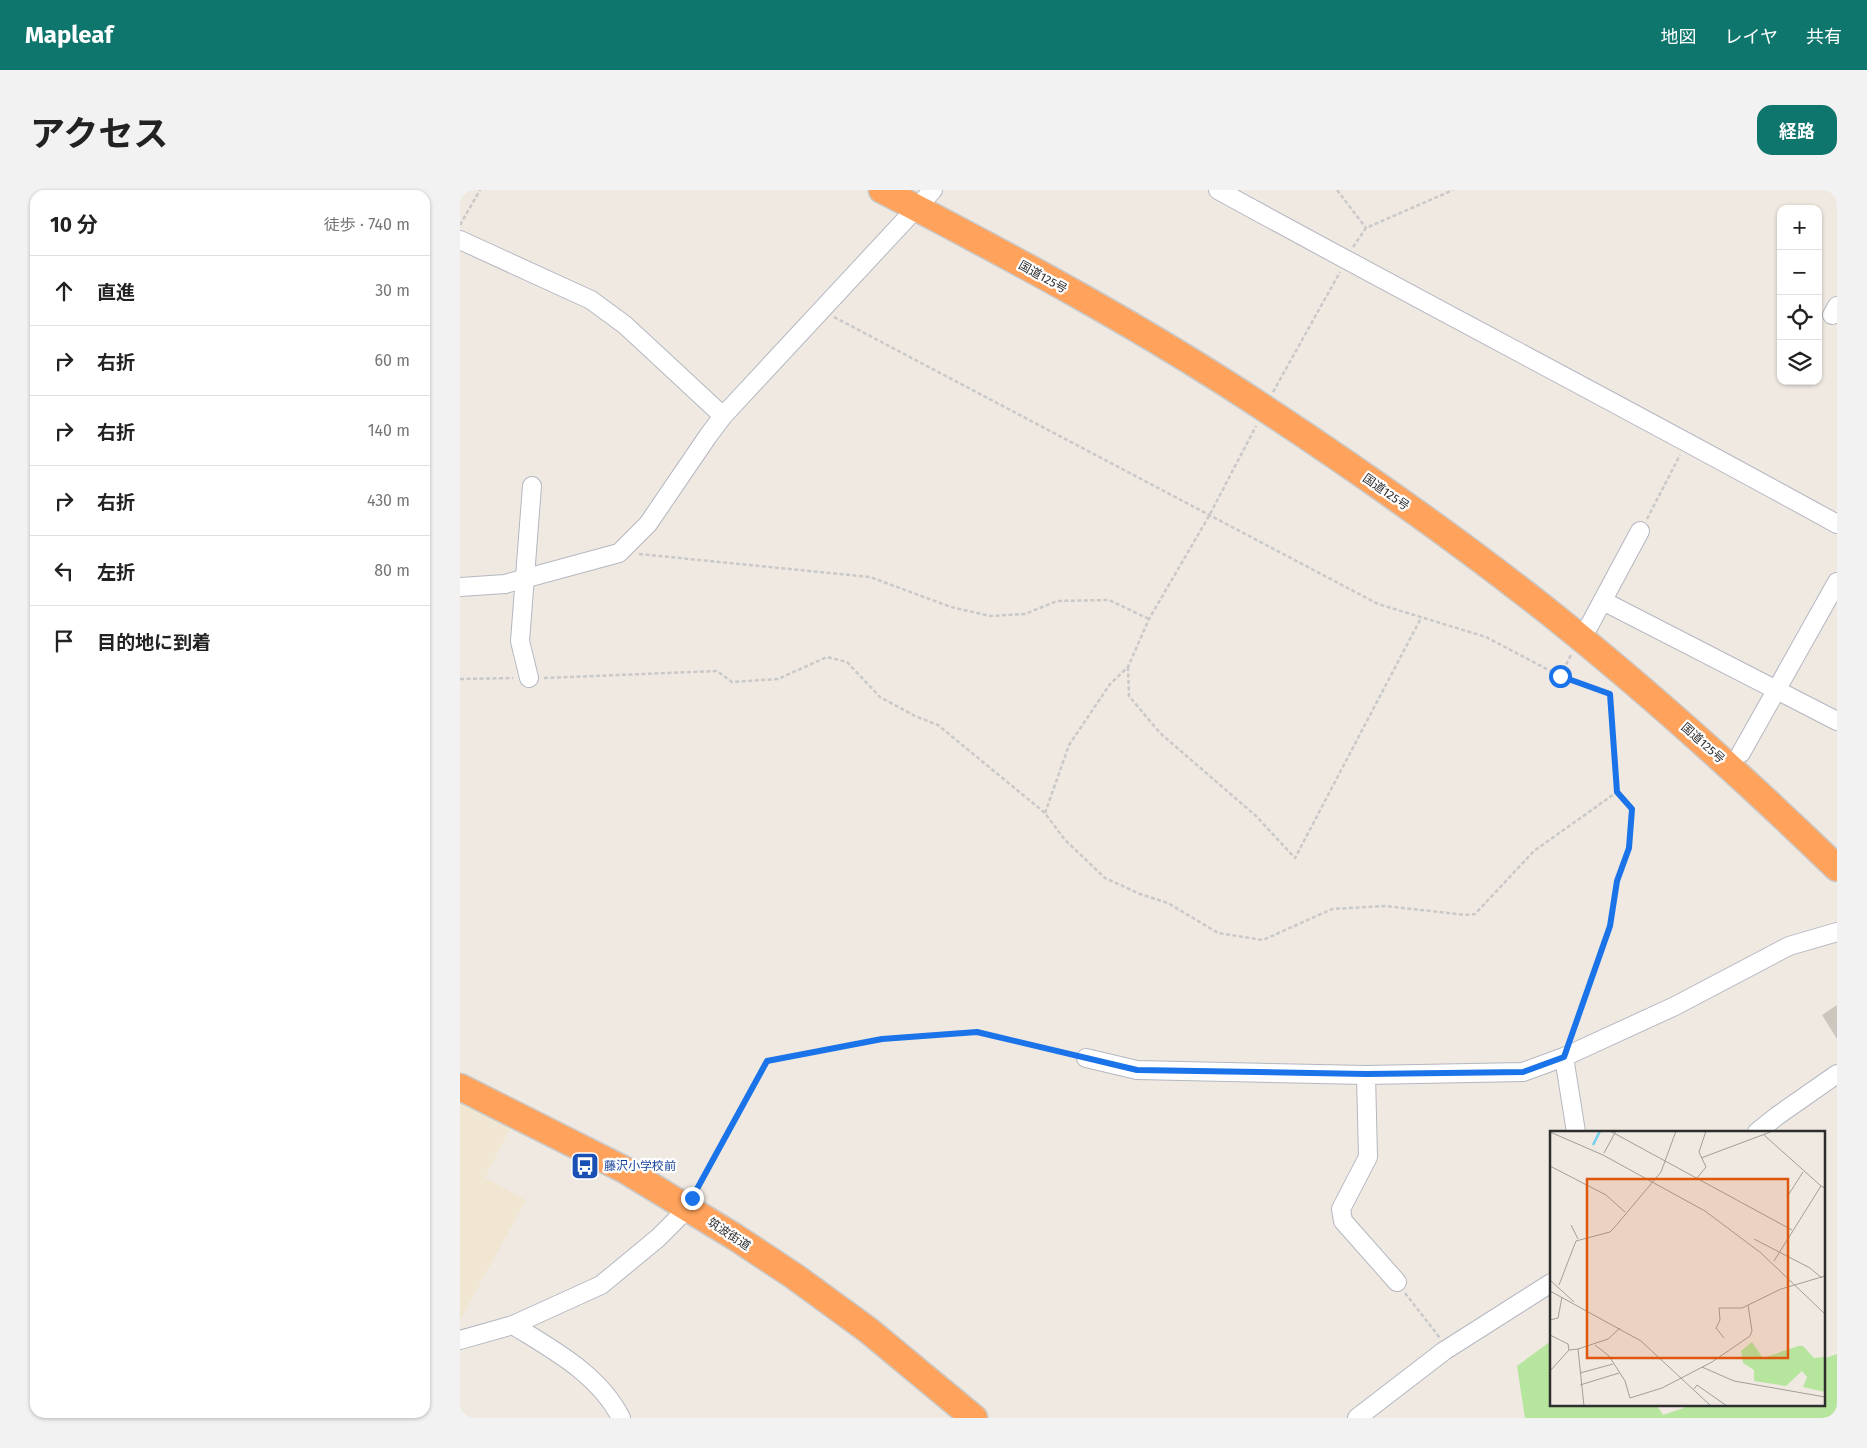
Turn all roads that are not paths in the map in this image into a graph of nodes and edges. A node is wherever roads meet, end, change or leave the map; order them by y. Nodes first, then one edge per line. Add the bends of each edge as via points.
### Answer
1 (882, 190) edge
2 (1218, 190) edge
3 (925, 196) edge
4 (460, 240) edge
5 (723, 416) junction
6 (532, 486) dead end
7 (1837, 524) edge
8 (1640, 531) road end
9 (525, 578) junction
10 (1837, 582) edge
11 (460, 586) edge
12 (1603, 600) junction
13 (1585, 632) junction
14 (529, 678) road end
15 (1777, 690) junction
16 (1837, 721) edge
17 (1741, 753) junction
18 (1837, 844) edge
19 (1837, 868) edge
20 (1837, 932) edge
21 (1564, 1057) junction
22 (1086, 1058) road end
23 (1366, 1074) junction
24 (1837, 1074) edge
25 (460, 1087) edge
26 (1576, 1131) edge
27 (1759, 1131) edge
28 (687, 1206) junction
29 (1396, 1282) road end
30 (1550, 1284) edge
31 (513, 1325) junction
32 (460, 1340) edge
33 (621, 1418) edge
34 (974, 1418) edge
35 (1357, 1418) edge

1 - 3 highway, 国道125号
2 - 7 street
3 - 5 street
3 - 13 highway, 国道125号 via 1086,301 1266,409
3 - 13 highway, 国道125号 via 1142,313 1272,392 1427,501
4 - 5 street via 591,300 624,325
5 - 9 street via 648,524 620,553
6 - 9 street
8 - 12 street
9 - 11 street via 505,584
9 - 14 street via 520,642
10 - 15 street
12 - 13 street
12 - 15 street
13 - 17 highway, 国道125号 via 1653,677
13 - 19 highway, 国道125号
15 - 16 street
15 - 17 street
17 - 18 highway, 国道125号
20 - 21 street via 1789,946 1675,1006
21 - 23 street via 1523,1072
21 - 26 street
22 - 23 street via 1137,1070
23 - 29 street via 1368,1158 1341,1210 1343,1221
24 - 27 street
25 - 28 highway, 筑波街道 via 625,1170
28 - 31 street via 658,1238 601,1285
28 - 34 highway, 筑波街道 via 852,1318
30 - 35 street via 1448,1348
31 - 32 street
31 - 33 street via 579,1367 614,1405

